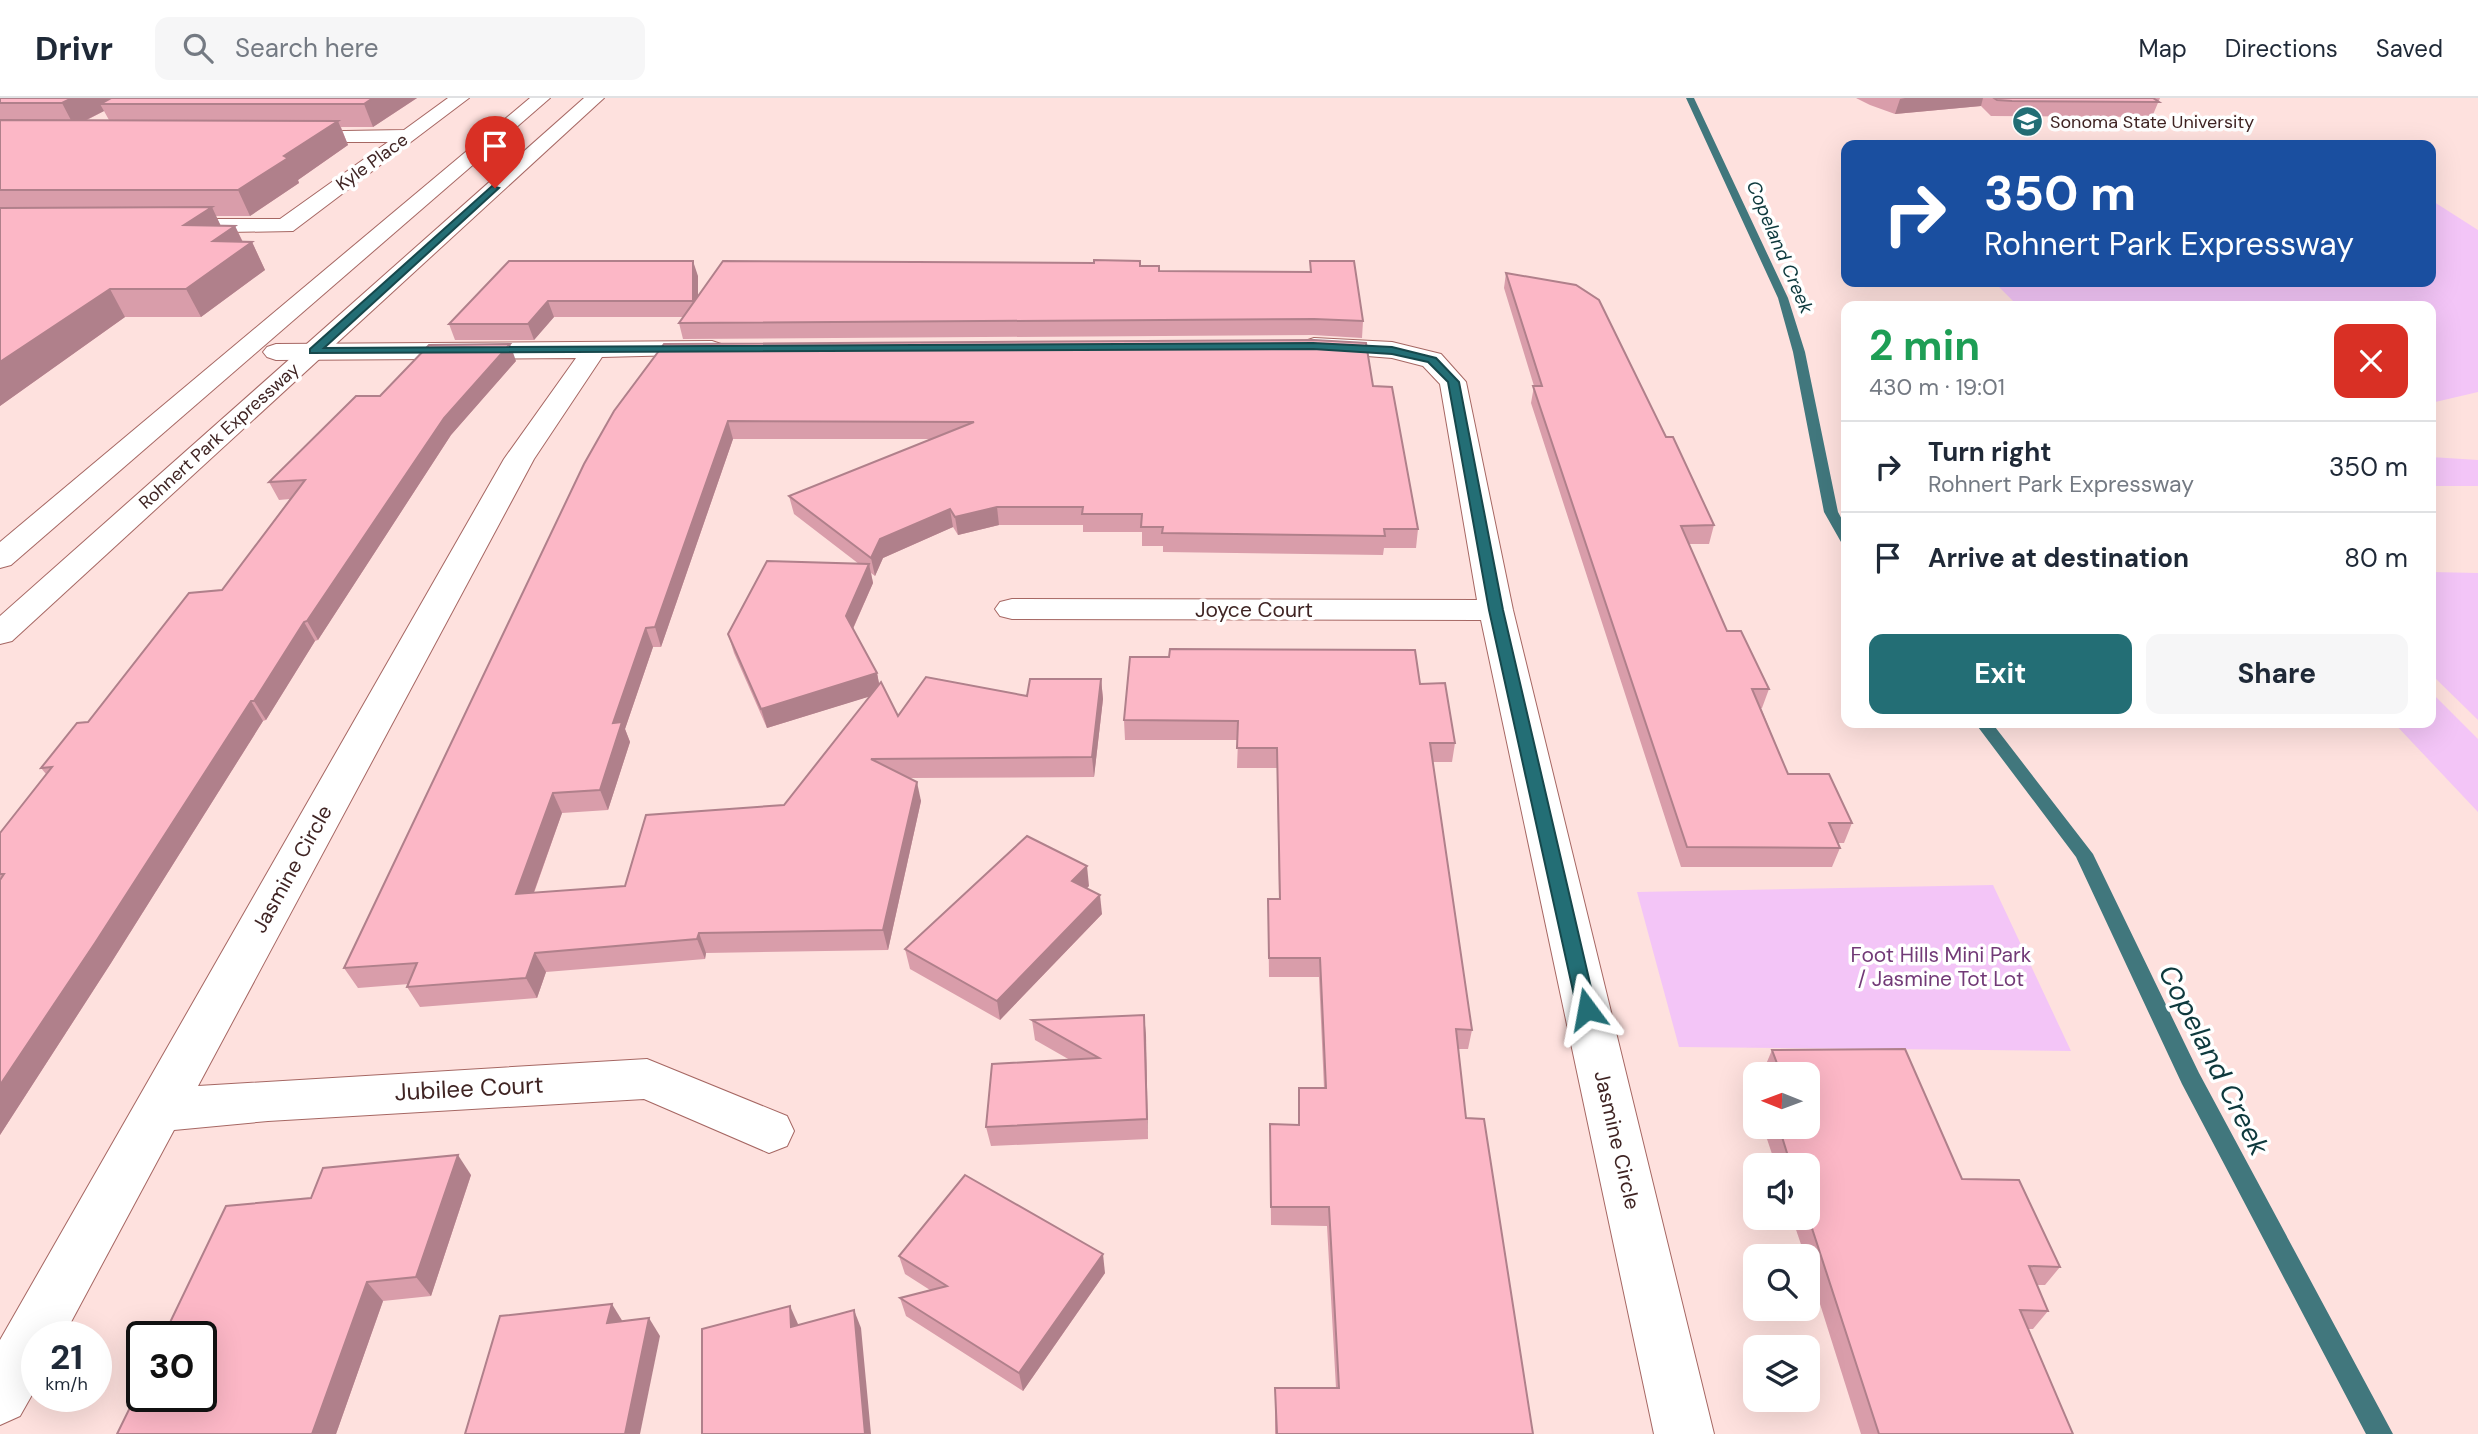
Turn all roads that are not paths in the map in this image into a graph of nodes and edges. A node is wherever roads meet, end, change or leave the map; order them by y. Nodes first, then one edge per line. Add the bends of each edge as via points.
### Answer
1 (460, 98) edge
2 (541, 98) edge
3 (595, 98) edge
4 (270, 135) edge
5 (408, 136) junction
6 (149, 226) edge
7 (1286, 346) edge
8 (595, 349) junction
9 (747, 349) edge
10 (314, 351) junction
11 (276, 352) dead end
12 (0, 558) edge
13 (1012, 609) dead end
14 (1496, 610) junction
15 (0, 634) edge
16 (159, 1110) junction
17 (769, 1131) dead end
18 (0, 1396) edge
19 (1684, 1434) edge

1 - 5 street, Kyle Place
2 - 12 street
3 - 10 street, Rohnert Park Expressway
4 - 5 street
5 - 6 street, Kyle Place via 285,226
7 - 14 street, Jasmine Circle via 1392,350 1432,360 1453,382
8 - 9 street
8 - 10 street
8 - 16 street, Jasmine Circle via 519,459
10 - 11 street
10 - 15 street, Rohnert Park Expressway
13 - 14 street, Joyce Court
14 - 19 street, Jasmine Circle
16 - 17 street, Jubilee Court via 647,1079
16 - 18 street, Jasmine Circle

